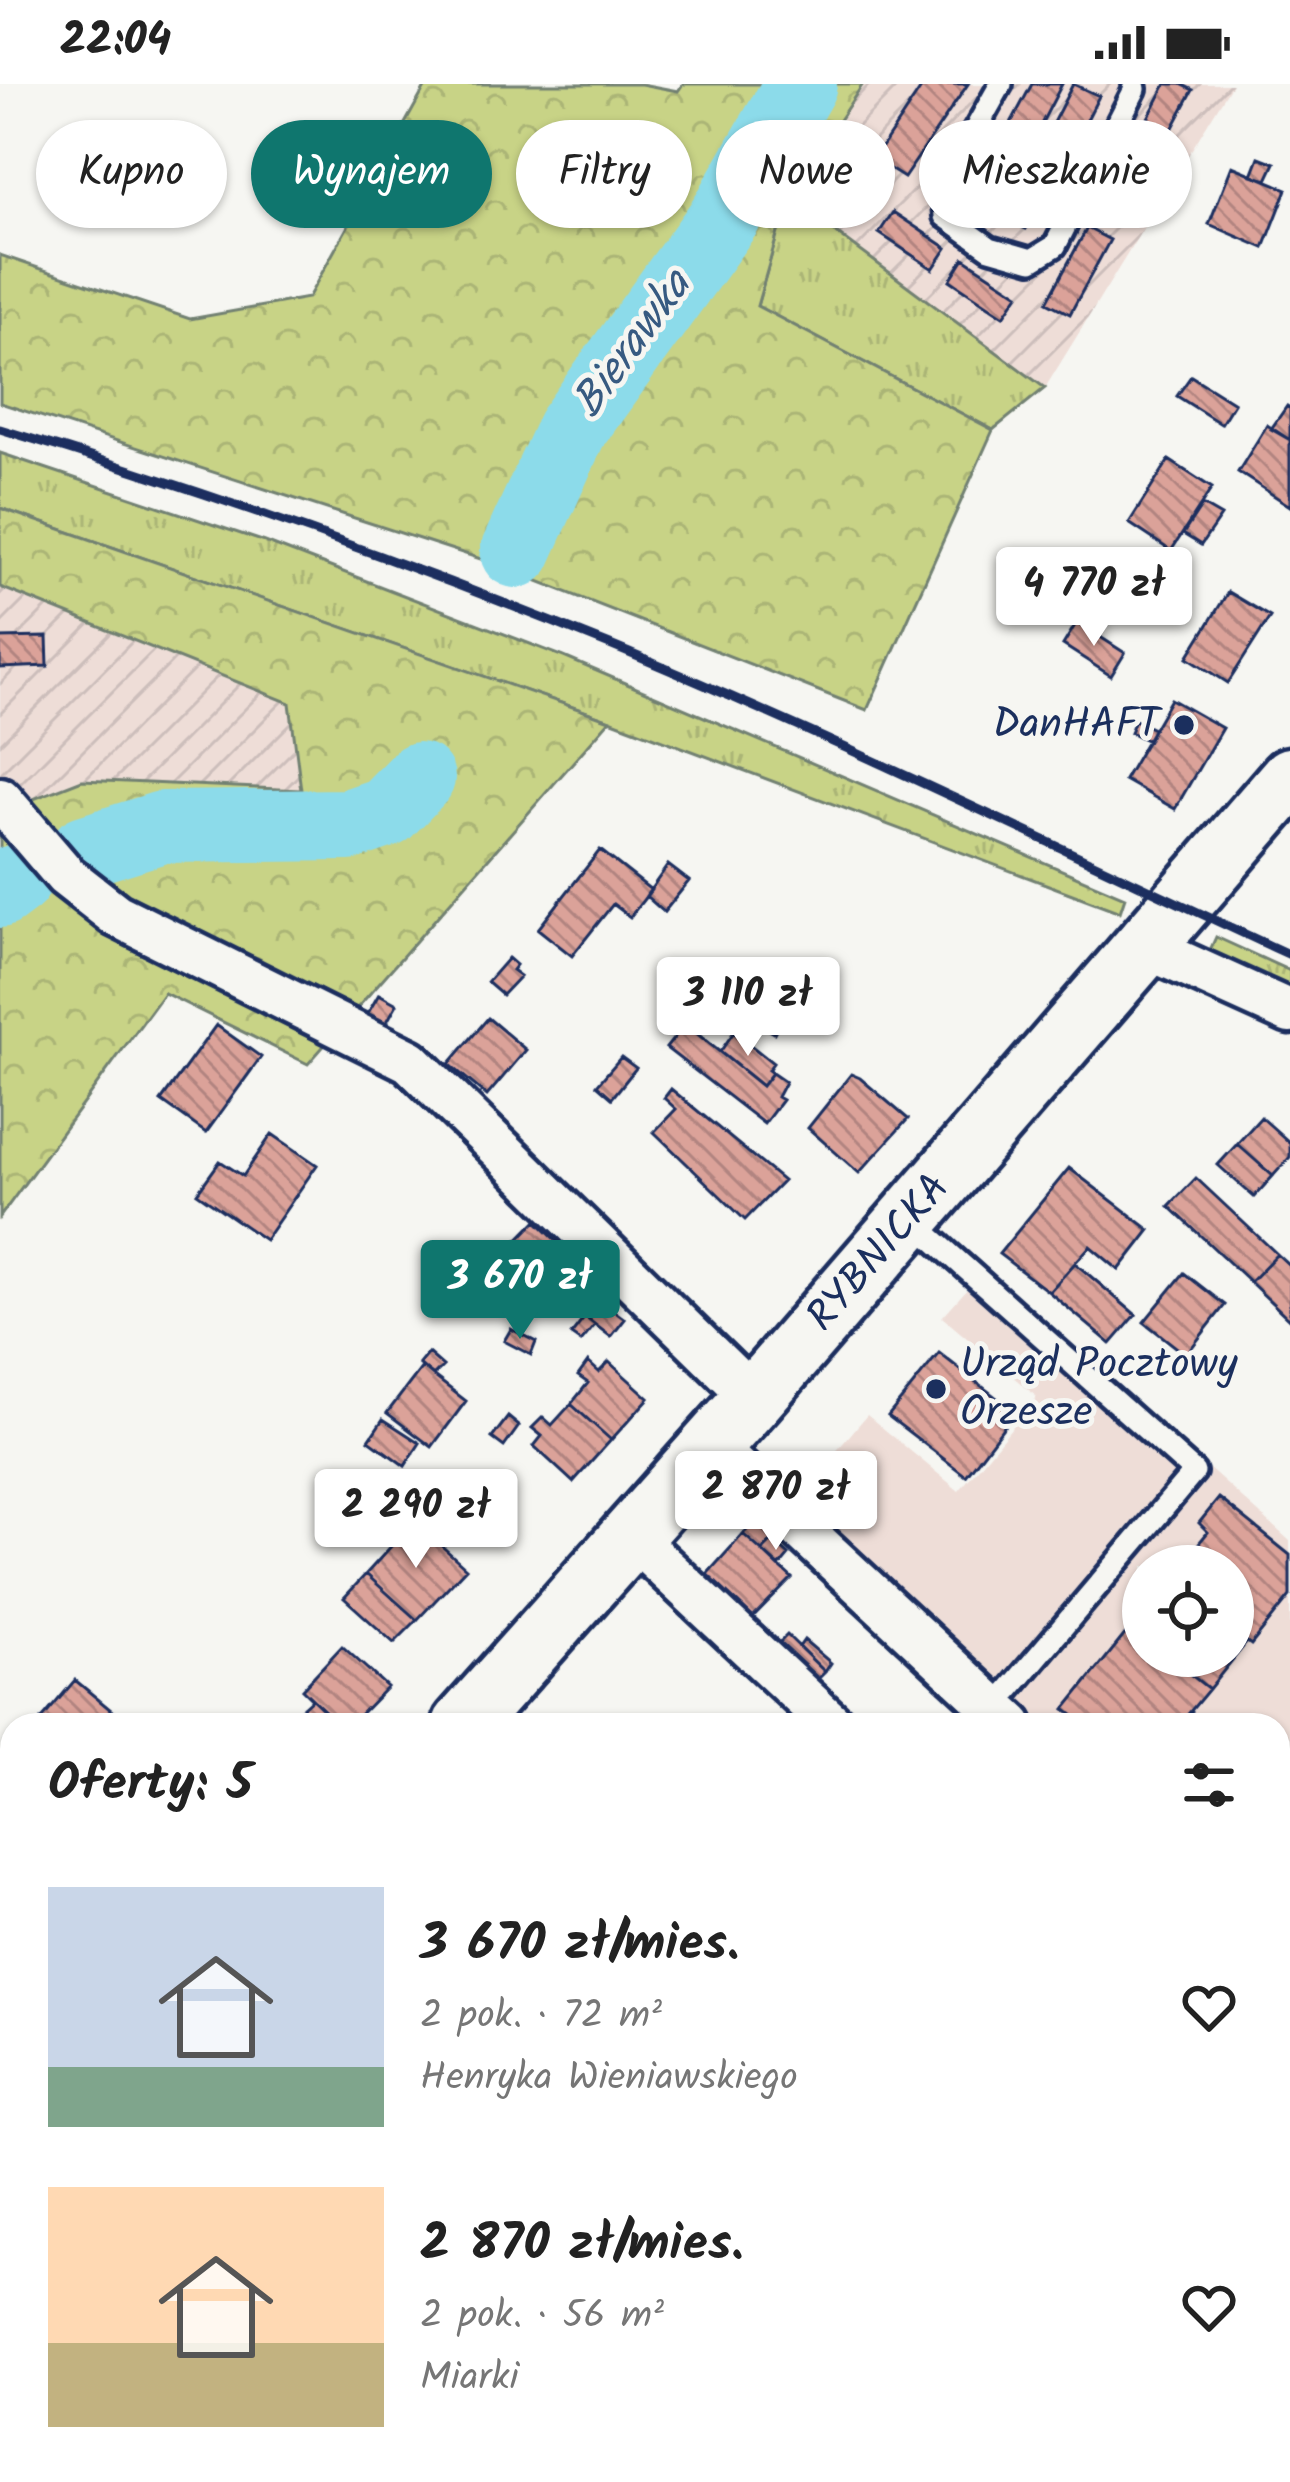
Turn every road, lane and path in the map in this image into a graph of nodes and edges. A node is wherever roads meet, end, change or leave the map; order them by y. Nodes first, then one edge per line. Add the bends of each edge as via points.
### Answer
1 (1001, 84) edge
2 (1134, 84) edge
3 (1290, 778) edge
4 (0, 800) edge
5 (1144, 946) junction
6 (1290, 1012) edge
7 (909, 1217) junction
8 (754, 1398) junction
9 (711, 1445) junction
10 (632, 1537) junction
11 (474, 1713) edge
12 (820, 1713) edge
13 (999, 1713) edge
14 (1006, 1713) edge

1 - 2 lane via 943,187 945,216 990,248 1032,260 1055,246
3 - 5 main road, RYBNICKA
4 - 8 street via 65,876 116,914 410,1061
5 - 6 street
5 - 7 main road, RYBNICKA
7 - 8 main road, RYBNICKA
7 - 14 lane via 1194,1472
8 - 9 main road, RYBNICKA
9 - 10 main road, RYBNICKA
9 - 13 street
10 - 11 main road, RYBNICKA
10 - 12 street

